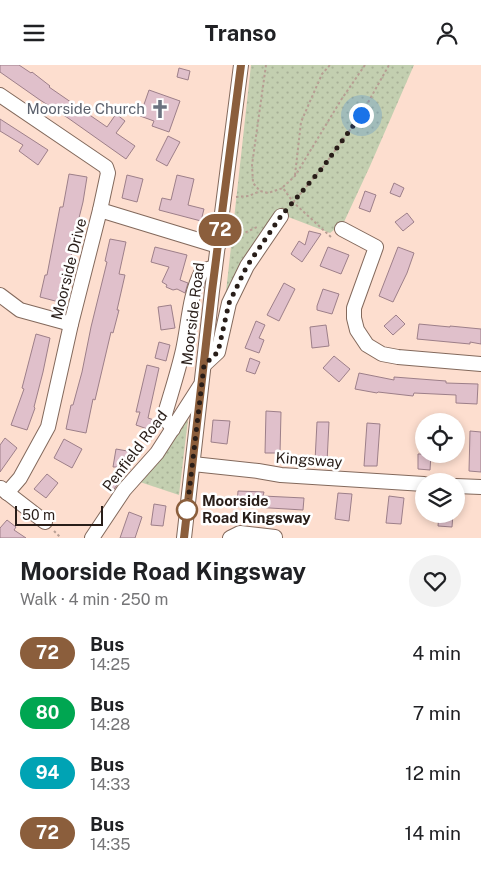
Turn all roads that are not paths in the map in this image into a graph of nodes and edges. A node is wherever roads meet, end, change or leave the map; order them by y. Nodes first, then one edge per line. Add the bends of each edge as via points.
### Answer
1 (241, 65) edge
2 (0, 95) edge
3 (100, 210) junction
4 (281, 216) road end
5 (342, 229) road end
6 (218, 245) junction
7 (215, 267) junction
8 (0, 295) edge
9 (234, 321) dead end
10 (71, 323) junction
11 (218, 352) junction
12 (481, 364) edge
13 (204, 365) junction
14 (202, 383) junction
15 (173, 429) junction
16 (193, 464) junction
17 (415, 483) edge
18 (465, 486) edge
19 (481, 487) edge
20 (3, 490) edge
21 (45, 522) dead end
22 (275, 537) dead end
23 (92, 538) edge
24 (184, 538) edge
25 (230, 538) edge

1 - 6 street, Moorside Road
2 - 3 street, Moorside Drive via 106,167 108,173
3 - 6 street
3 - 10 street, Moorside Drive
4 - 11 street via 247,266 229,303
5 - 12 street via 376,247 354,308 357,330 367,345 382,354 398,357
6 - 7 street, Moorside Road
7 - 13 street, Moorside Road
7 - 15 street via 202,271 195,284 178,372 165,414
8 - 10 street via 20,310
9 - 11 street via 228,342
10 - 20 street, Moorside Drive via 48,427 20,478
11 - 13 street
13 - 14 street, Moorside Road
14 - 15 street, Penfield Road
14 - 16 street, Moorside Road
15 - 23 street, Penfield Road via 157,453 124,490
16 - 17 street, Kingsway via 281,475
16 - 24 street, Moorside Road
18 - 19 street
20 - 21 street
22 - 25 street via 240,533

